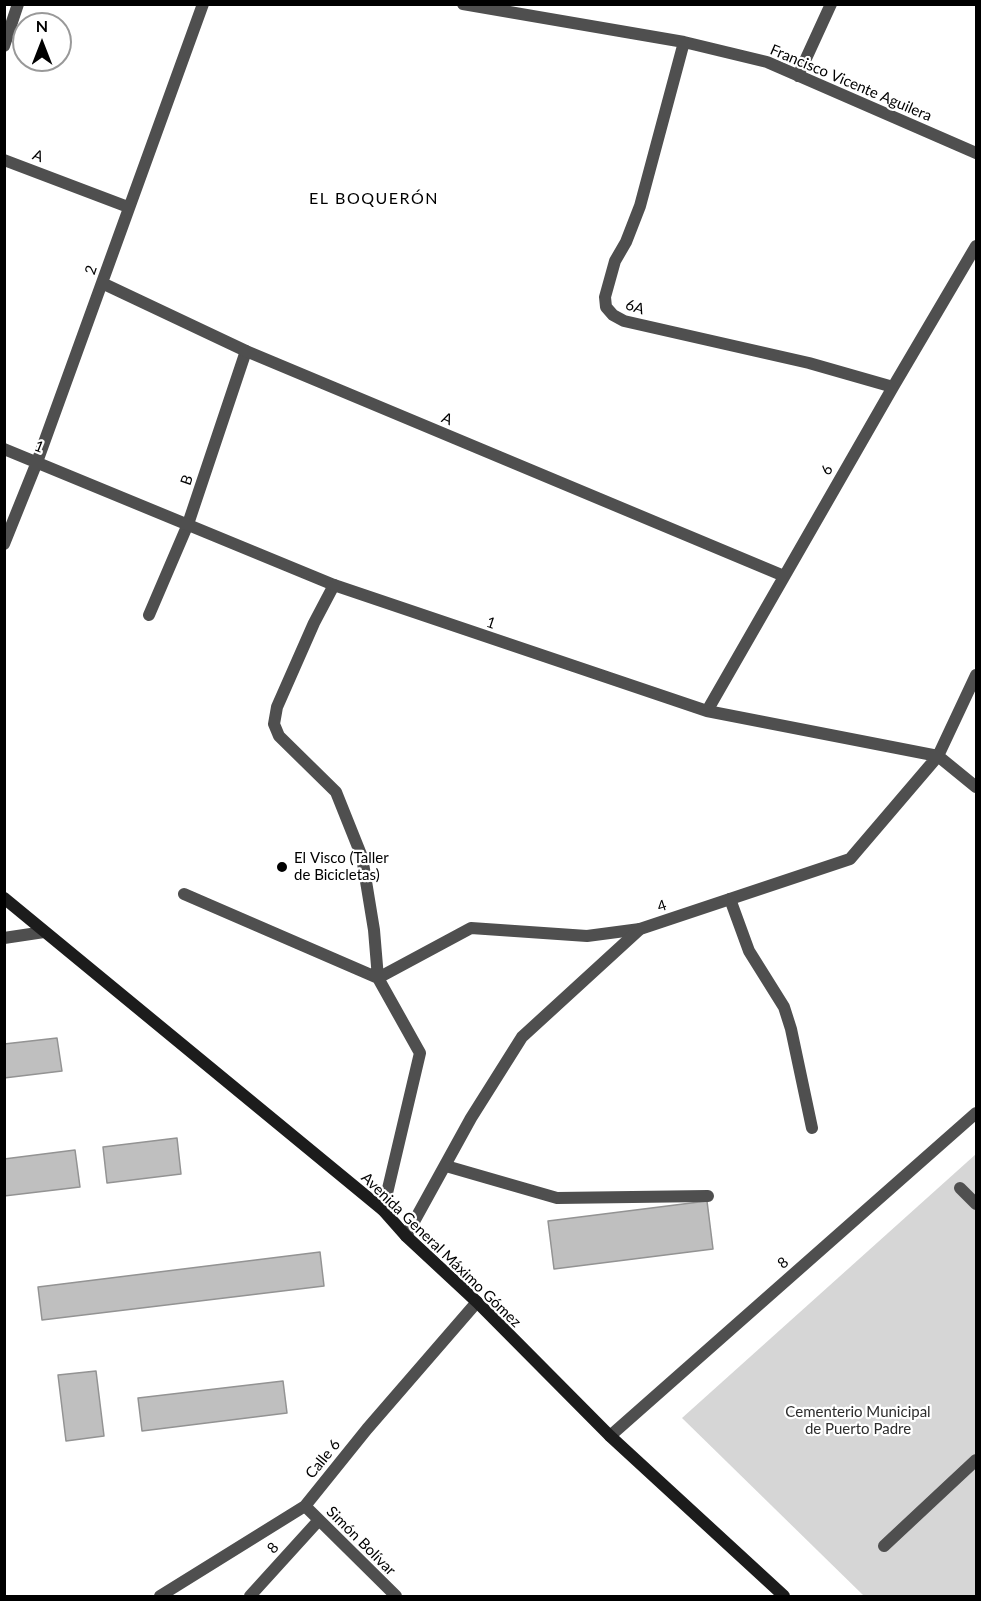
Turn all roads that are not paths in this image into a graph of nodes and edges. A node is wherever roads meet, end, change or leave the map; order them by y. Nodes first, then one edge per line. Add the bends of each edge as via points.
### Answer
1 (18, 4) edge
2 (203, 4) edge
3 (463, 4) edge
4 (831, 4) edge
5 (684, 42) junction
6 (4, 46) edge
7 (798, 76) junction
8 (976, 153) edge
9 (4, 160) edge
10 (128, 207) junction
11 (976, 246) edge
12 (102, 284) junction
13 (246, 351) junction
14 (893, 387) junction
15 (4, 449) edge
16 (38, 462) junction
17 (188, 524) junction
18 (4, 544) edge
19 (784, 576) junction
20 (334, 585) junction
21 (149, 615) dead end
22 (976, 675) edge
23 (707, 711) junction
24 (938, 756) junction
25 (976, 788) edge
26 (184, 894) dead end
27 (4, 898) edge
28 (730, 899) junction
29 (640, 929) junction
30 (44, 932) junction
31 (4, 938) edge
32 (378, 978) junction
33 (976, 1113) edge
34 (812, 1128) dead end
35 (446, 1166) junction
36 (960, 1188) dead end
37 (708, 1196) dead end
38 (976, 1204) edge
39 (383, 1210) junction
40 (406, 1236) junction
41 (477, 1302) junction
42 (610, 1437) junction
43 (976, 1460) edge
44 (305, 1506) junction
45 (319, 1520) junction
46 (884, 1546) dead end
47 (160, 1596) edge
48 (250, 1596) edge
49 (396, 1596) edge
50 (784, 1596) edge

1 - 6 street
2 - 10 street, 2
3 - 5 street, Francisco Vicente Aguilera
4 - 7 street
5 - 7 street, Francisco Vicente Aguilera via 767,62
5 - 14 street, 6A via 640,206 610,277 606,307 624,321 808,363
7 - 8 street, Francisco Vicente Aguilera
9 - 10 street, A
10 - 12 street, 2
11 - 14 street, 6
12 - 13 street, A
12 - 16 street, 2
13 - 17 street, B
13 - 19 street, A
14 - 19 street, 6
15 - 16 street, 1
16 - 17 street, 1
16 - 18 street, 2
17 - 20 street, 1
17 - 21 street, B
19 - 23 street, 6
20 - 23 street, 1
20 - 32 street via 277,707 274,724 279,736 336,792 362,857
22 - 24 street, 4
23 - 24 street, 1
24 - 25 street, 1
24 - 28 street, 4 via 850,859
26 - 32 street
27 - 30 street, Avenida General Máximo Gómez
28 - 29 street, 4
28 - 34 street via 749,951 784,1007
29 - 32 street via 587,936 471,928
29 - 35 street, 4 via 522,1037
30 - 31 street
30 - 39 street, Avenida General Máximo Gómez
32 - 39 street via 420,1053
33 - 42 street, 8
35 - 37 street via 556,1198
35 - 40 street, 4
36 - 38 street
39 - 40 street, Avenida General Máximo Gómez
40 - 41 street, Avenida General Máximo Gómez
41 - 42 street, Avenida General Máximo Gómez
41 - 44 street, Calle 6
42 - 50 street, Avenida General Máximo Gómez
43 - 46 street
44 - 45 street, Simón Bolívar
44 - 47 street, Calle 6
45 - 48 street, 8
45 - 49 street, Simón Bolívar

